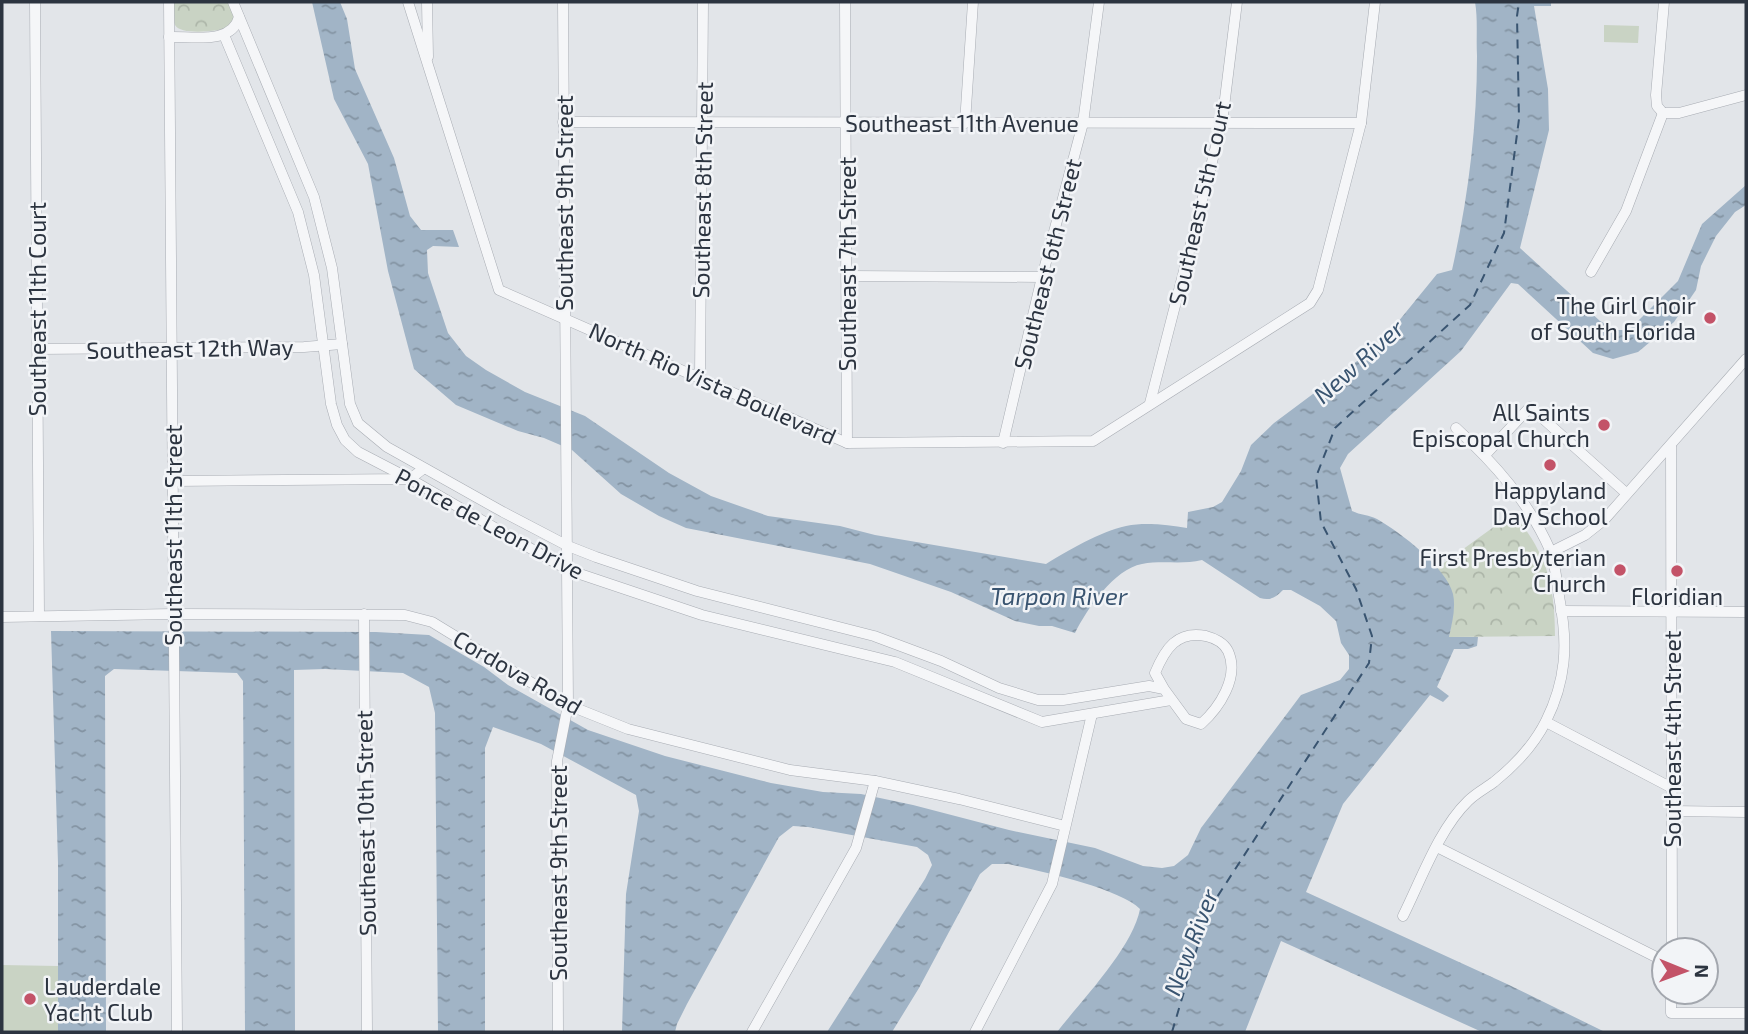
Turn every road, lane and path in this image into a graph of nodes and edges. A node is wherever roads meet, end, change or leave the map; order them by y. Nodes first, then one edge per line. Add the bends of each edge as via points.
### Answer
1 (35, 2) edge
2 (169, 2) edge
3 (233, 2) edge
4 (408, 2) edge
5 (427, 2) edge
6 (563, 2) edge
7 (703, 2) edge
8 (845, 2) edge
9 (973, 2) edge
10 (1099, 2) edge
11 (1237, 2) edge
12 (1375, 2) edge
13 (1664, 2) edge
14 (239, 16) junction
15 (224, 35) junction
16 (169, 37) junction
17 (248, 39) junction
18 (230, 49) junction
19 (428, 68) junction
20 (1746, 95) edge
21 (1663, 113) junction
22 (564, 122) junction
23 (1083, 122) junction
24 (704, 123) junction
25 (965, 123) junction
26 (1222, 123) junction
27 (1361, 123) junction
28 (846, 124) junction
29 (1591, 272) dead end
30 (848, 276) junction
31 (1042, 277) junction
32 (565, 318) junction
33 (322, 344) junction
34 (342, 344) junction
35 (37, 349) junction
36 (172, 349) junction
37 (1746, 359) edge
38 (700, 377) junction
39 (1150, 402) junction
40 (1456, 428) dead end
41 (847, 443) junction
42 (1003, 443) junction
43 (1671, 445) junction
44 (1485, 455) junction
45 (423, 469) junction
46 (410, 479) junction
47 (174, 481) junction
48 (1626, 493) junction
49 (568, 546) junction
50 (1551, 552) junction
51 (568, 570) junction
52 (1562, 611) junction
53 (1672, 611) junction
54 (1746, 612) edge
55 (173, 614) junction
56 (363, 614) junction
57 (39, 616) junction
58 (2, 617) edge
59 (1164, 689) junction
60 (1171, 700) junction
61 (568, 705) junction
62 (1091, 714) junction
63 (1546, 722) junction
64 (875, 781) junction
65 (1672, 788) junction
66 (1672, 811) junction
67 (1746, 812) edge
68 (1065, 826) junction
69 (1437, 847) junction
70 (1403, 916) dead end
71 (1671, 936) edge
72 (1650, 954) edge
73 (1671, 1006) edge
74 (1746, 1013) edge
75 (177, 1032) edge
76 (367, 1032) edge
77 (558, 1032) edge
78 (752, 1032) edge
79 (975, 1032) edge

1 - 35 street, Southeast 11th Court
2 - 16 street, Southeast 11th Street
3 - 14 street, Ponce de Leon Drive
4 - 19 street, North Rio Vista Boulevard
5 - 19 street
6 - 22 street, Southeast 9th Street
7 - 24 street, Southeast 8th Street
8 - 28 street, Southeast 7th Street
9 - 25 street
10 - 23 street, Southeast 6th Street
11 - 26 street, Southeast 5th Court
12 - 27 street, North Rio Vista Boulevard
13 - 21 street via 1656,95
14 - 15 street via 234,30
14 - 17 street, Ponce de Leon Drive
15 - 16 street
15 - 18 street, Ponce de Leon Drive
16 - 36 street, Southeast 11th Street
17 - 18 street via 238,40
17 - 34 street, Ponce de Leon Drive via 314,197
18 - 33 street, Ponce de Leon Drive via 298,212 314,275
19 - 32 street, North Rio Vista Boulevard via 499,290
20 - 21 street via 1679,114
21 - 29 street via 1626,211
22 - 24 street, Southeast 11th Avenue
22 - 32 street, Southeast 9th Street
23 - 25 street, Southeast 11th Avenue
23 - 26 street, Southeast 11th Avenue
23 - 31 street, Southeast 6th Street
24 - 28 street, Southeast 11th Avenue
24 - 38 street, Southeast 8th Street
25 - 28 street, Southeast 11th Avenue
26 - 27 street, Southeast 11th Avenue
26 - 39 street, Southeast 5th Court
27 - 39 street, North Rio Vista Boulevard via 1318,290 1310,303
28 - 30 street, Southeast 7th Street
30 - 31 street
30 - 41 street, Southeast 7th Street
31 - 42 street, Southeast 6th Street
32 - 38 street, North Rio Vista Boulevard
32 - 49 street, Southeast 9th Street
33 - 34 street, Southeast 12th Way
33 - 36 street, Southeast 12th Way
33 - 46 street, Ponce de Leon Drive via 331,404 345,440 358,452
34 - 45 street, Ponce de Leon Drive via 350,404 358,423
35 - 36 street, Southeast 12th Way
35 - 57 street, Southeast 11th Court
36 - 47 street, Southeast 11th Street
37 - 43 street
38 - 41 street, North Rio Vista Boulevard
39 - 42 street, North Rio Vista Boulevard via 1093,441
40 - 44 street
41 - 42 street, North Rio Vista Boulevard
43 - 48 street
43 - 53 street, Southeast 4th Street
44 - 48 street via 1530,407
44 - 50 street via 1513,487
45 - 46 street
45 - 49 street, Ponce de Leon Drive
46 - 47 street
46 - 51 street, Ponce de Leon Drive
47 - 55 street, Southeast 11th Street
48 - 50 street via 1586,535
49 - 51 street, Southeast 9th Street
49 - 59 street, Ponce de Leon Drive via 696,592 874,636 1038,700 1149,686
50 - 52 street
51 - 61 street, Southeast 9th Street
51 - 62 street, Ponce de Leon Drive via 702,615 895,662 1042,722
52 - 53 street
52 - 63 street via 1565,656
53 - 54 street
53 - 65 street, Southeast 4th Street
55 - 56 street, Cordova Road
55 - 57 street, Cordova Road
55 - 75 street, Southeast 11th Street
56 - 61 street, Cordova Road via 405,615 432,622
56 - 76 street, Southeast 10th Street
57 - 58 street, Cordova Road
59 - 60 street
59 - 60 street via 1155,673 1178,638 1192,633 1215,638 1227,651 1230,670 1224,697 1201,724 1186,719
60 - 62 street, Ponce de Leon Drive
61 - 64 street, Cordova Road via 628,729 790,769
61 - 77 street, Southeast 9th Street via 556,761
62 - 68 street
63 - 65 street
63 - 69 street via 1521,757 1469,800
64 - 68 street, Cordova Road
64 - 78 street via 861,838
65 - 66 street, Southeast 4th Street
66 - 67 street
66 - 71 street, Southeast 4th Street
68 - 79 street via 1052,884
69 - 70 street
69 - 72 street
73 - 74 street via 1671,1013

